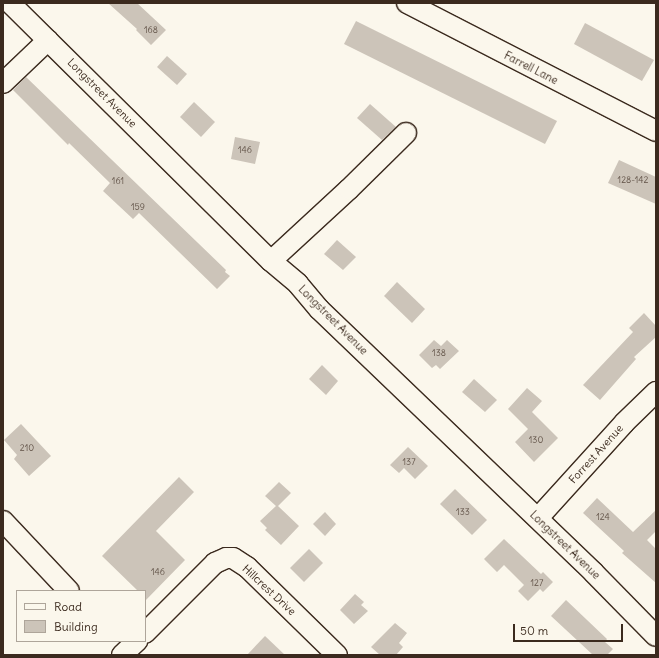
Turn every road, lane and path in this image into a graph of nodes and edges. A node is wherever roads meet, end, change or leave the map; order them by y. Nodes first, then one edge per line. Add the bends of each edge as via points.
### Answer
1 (10, 3) edge
2 (408, 3) edge
3 (48, 40) junction
4 (3, 83) edge
5 (656, 131) edge
6 (406, 133) dead end
7 (271, 261) junction
8 (656, 392) edge
9 (538, 518) junction
10 (3, 520) edge
11 (68, 590) edge
12 (146, 632) edge
13 (656, 636) edge
14 (337, 655) edge

1 - 3 street, Longstreet Avenue
2 - 5 street, Farrell Lane
3 - 4 street
3 - 7 street, Longstreet Avenue
6 - 7 street
7 - 9 street, Longstreet Avenue via 298,284 319,309
8 - 9 street, Forrest Avenue via 624,423
9 - 13 street, Longstreet Avenue
10 - 11 street
12 - 14 street, Hillcrest Drive via 215,563 233,558 247,567

